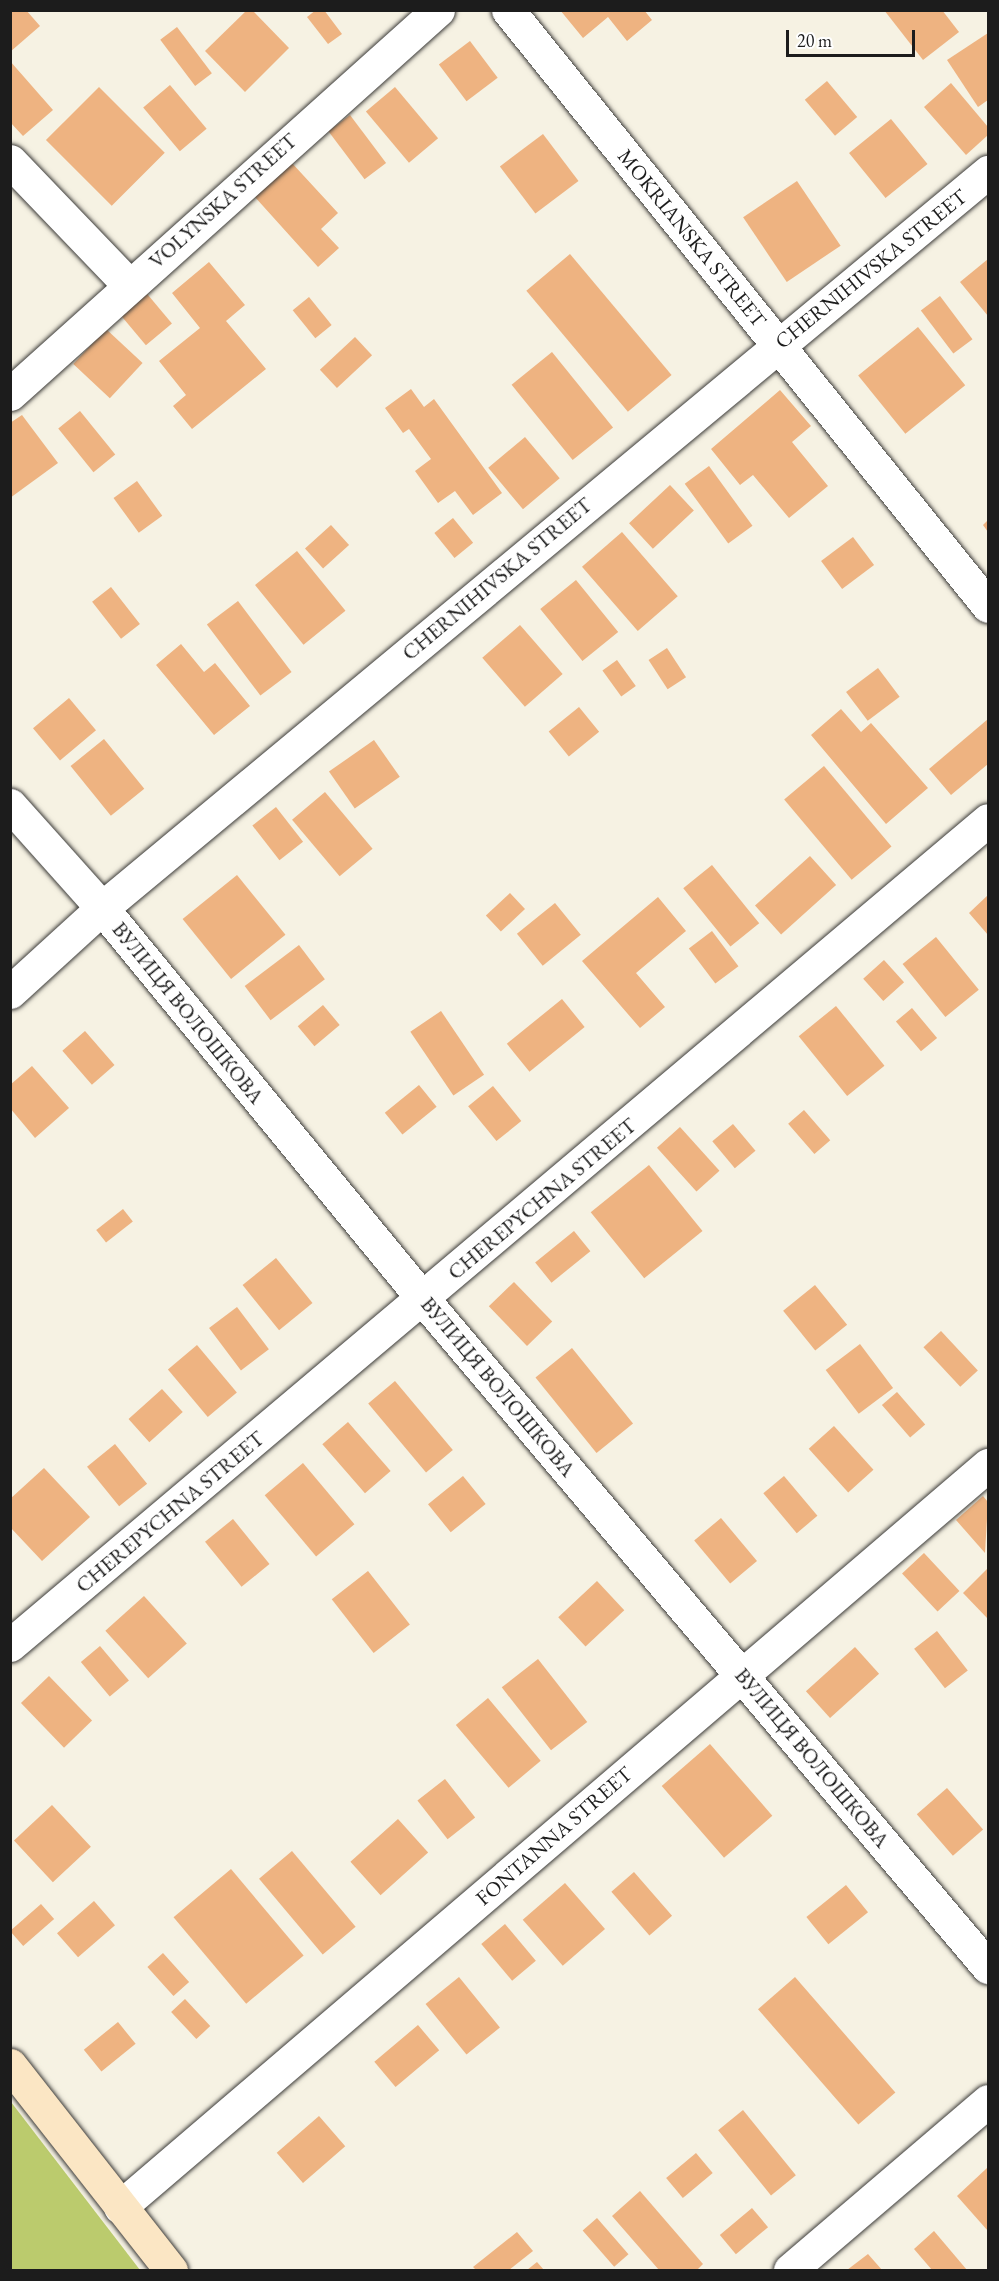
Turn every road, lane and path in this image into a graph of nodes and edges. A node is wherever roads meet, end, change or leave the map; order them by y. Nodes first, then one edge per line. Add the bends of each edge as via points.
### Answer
1 (438, 10) edge
2 (508, 10) edge
3 (10, 161) edge
4 (988, 172) edge
5 (129, 285) junction
6 (778, 346) junction
7 (10, 394) edge
8 (988, 606) edge
9 (10, 805) edge
10 (988, 820) edge
11 (102, 908) junction
12 (10, 992) edge
13 (423, 1299) junction
14 (988, 1465) edge
15 (10, 1645) edge
16 (742, 1676) junction
17 (988, 1966) edge
18 (10, 2065) edge
19 (988, 2101) edge
20 (120, 2207) junction
21 (171, 2271) edge
22 (790, 2271) edge

1 - 5 street, VOLYNSKA STREET
2 - 6 street, MOKRIANSKA STREET
3 - 5 street
4 - 6 street, CHERNIHIVSKA STREET
5 - 7 street, VOLYNSKA STREET
6 - 8 street, MOKRIANSKA STREET
6 - 11 street, CHERNIHIVSKA STREET
9 - 11 street, ВУЛИЦЯ ВОЛОШКОВА
10 - 13 street, CHEREPYCHNA STREET
11 - 12 street, CHERNIHIVSKA STREET
11 - 13 street, ВУЛИЦЯ ВОЛОШКОВА
13 - 15 street, CHEREPYCHNA STREET
13 - 16 street, ВУЛИЦЯ ВОЛОШКОВА
14 - 16 street, FONTANNA STREET
16 - 17 street, ВУЛИЦЯ ВОЛОШКОВА
16 - 20 street, FONTANNA STREET
18 - 20 street
19 - 22 street
20 - 21 street

